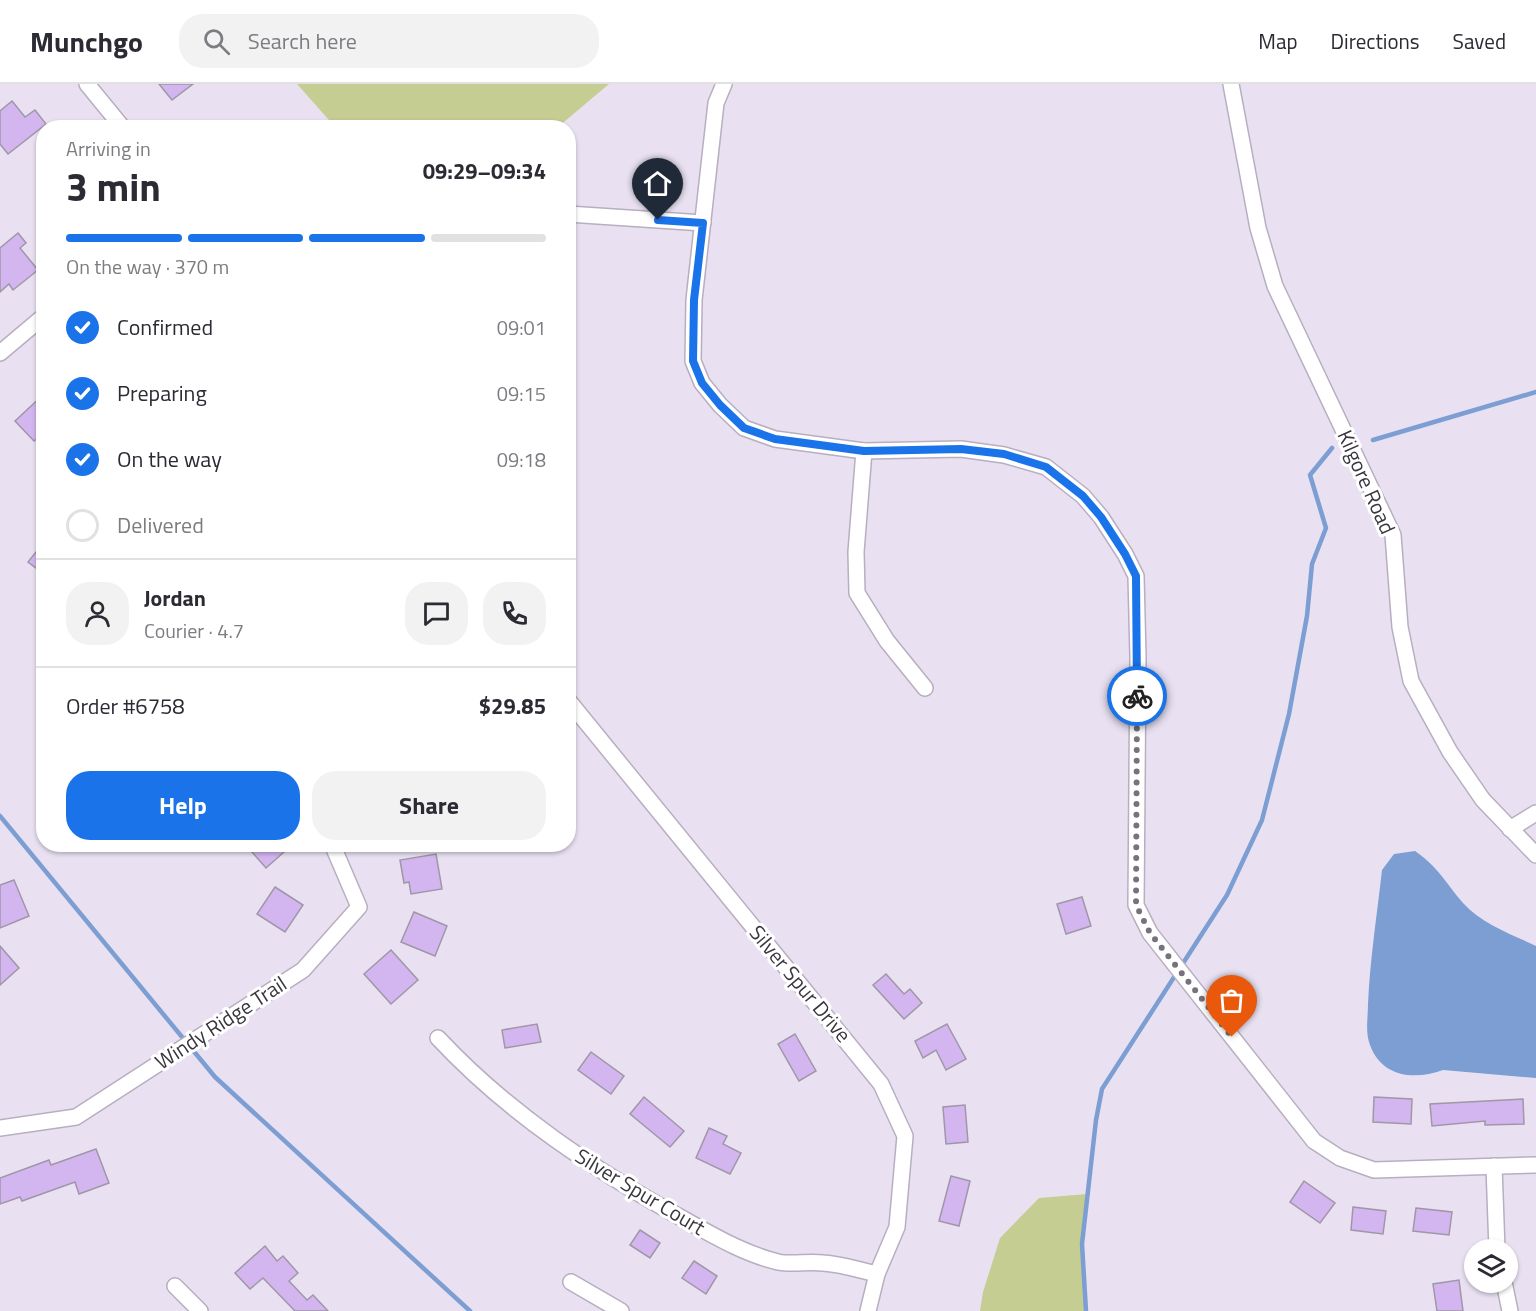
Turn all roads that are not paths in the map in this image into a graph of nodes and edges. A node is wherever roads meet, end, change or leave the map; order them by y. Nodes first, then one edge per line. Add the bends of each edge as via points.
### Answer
1 (87, 84) edge
2 (724, 84) edge
3 (1231, 84) edge
4 (116, 120) edge
5 (576, 215) edge
6 (703, 223) junction
7 (36, 323) edge
8 (0, 353) edge
9 (864, 451) junction
10 (925, 688) dead end
11 (576, 710) edge
12 (1536, 813) edge
13 (1510, 829) junction
14 (335, 852) edge
15 (1536, 855) edge
16 (438, 1038) dead end
17 (0, 1128) edge
18 (1536, 1165) edge
19 (1494, 1166) junction
20 (1497, 1239) edge
21 (877, 1274) junction
22 (571, 1282) dead end
23 (175, 1286) dead end
24 (1506, 1293) edge
25 (200, 1311) edge
26 (621, 1311) edge
27 (868, 1311) edge
28 (1510, 1311) edge

1 - 4 street
2 - 6 street via 716,104
3 - 13 street, Kilgore Road via 1258,228 1275,286 1393,535 1400,627 1411,681 1450,752
5 - 6 street
6 - 9 street via 694,300 693,361 702,383 744,428 775,439
7 - 8 street
9 - 10 street via 856,552 857,593
9 - 19 street via 961,449 1004,454 1046,467 1083,496 1107,526 1136,576 1136,905 1150,933 1314,1141 1340,1158 1374,1170
11 - 21 street, Silver Spur Drive via 881,1084 905,1137 897,1227
12 - 13 street
13 - 15 street, Kilgore Road
14 - 17 street, Windy Ridge Trail via 359,907 303,970 76,1117
16 - 21 street, Silver Spur Court via 466,1068 532,1124 600,1170 737,1248 779,1263 824,1263
18 - 19 street
19 - 20 street
21 - 27 street, Silver Spur Drive
22 - 26 street
23 - 25 street
24 - 28 street

